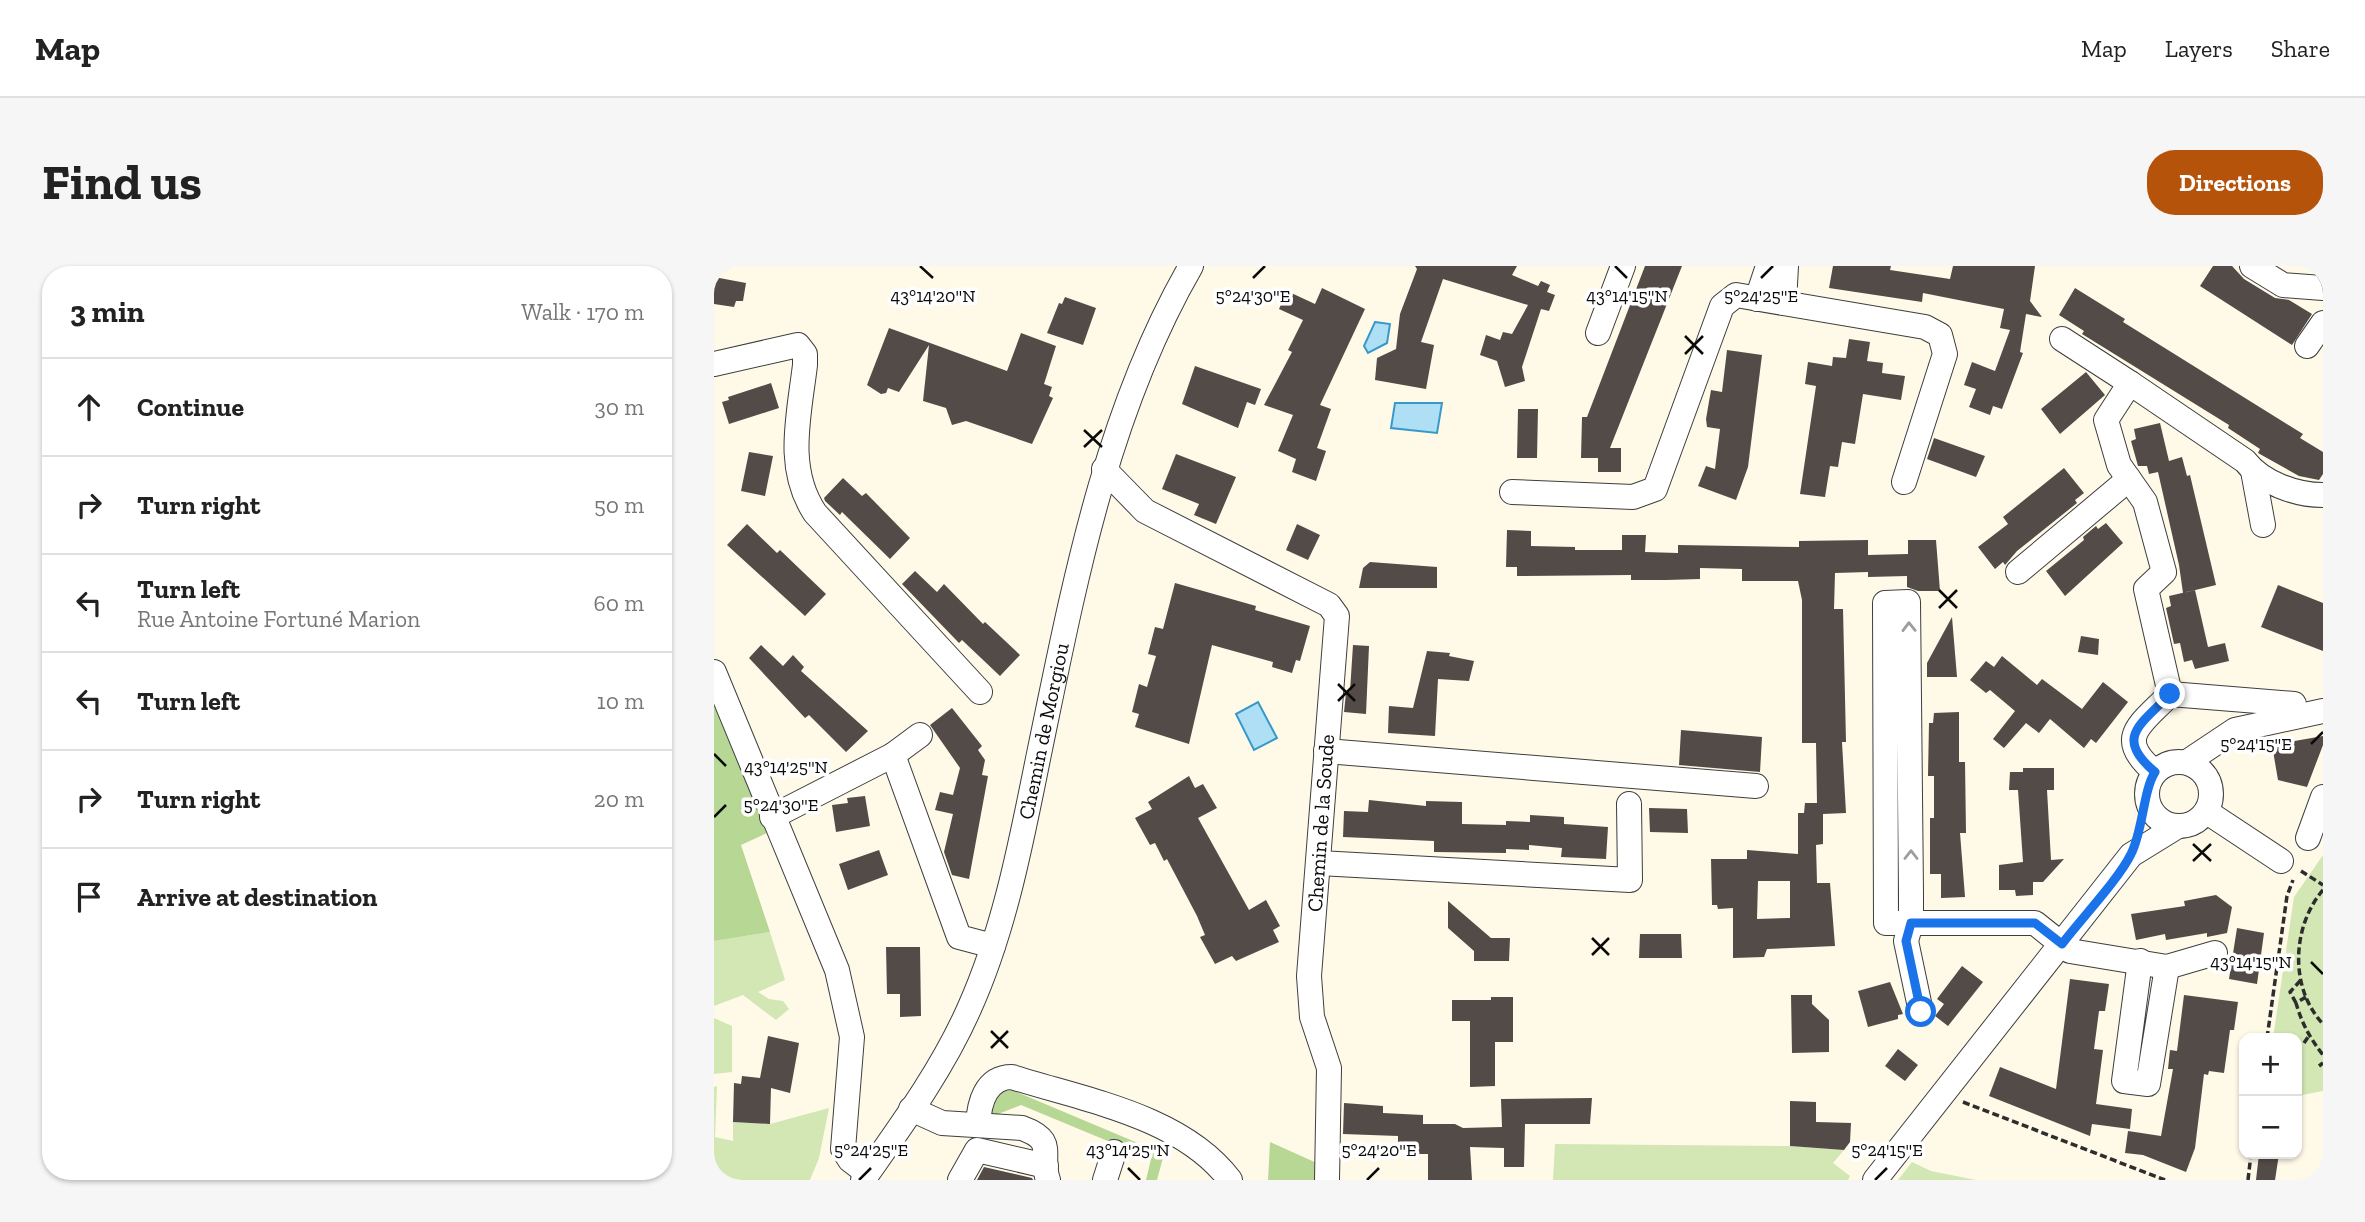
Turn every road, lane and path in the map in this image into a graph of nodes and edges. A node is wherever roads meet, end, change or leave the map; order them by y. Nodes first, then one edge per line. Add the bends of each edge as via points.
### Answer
1 (1191, 266) edge
2 (1623, 266) edge
3 (1768, 266) edge
4 (1786, 266) edge
5 (2252, 266) edge
6 (2323, 288) edge
7 (1757, 299) junction
8 (1783, 303) junction
9 (2323, 323) edge
10 (1598, 333) dead end
11 (2062, 339) dead end
12 (2307, 346) dead end
13 (714, 364) edge
14 (2130, 383) junction
15 (1104, 469) junction
16 (2252, 471) junction
17 (2129, 479) junction
18 (1904, 482) dead end
19 (1512, 492) dead end
20 (2323, 495) edge
21 (2263, 524) dead end
22 (2018, 572) dead end
23 (714, 672) edge
24 (980, 692) dead end
25 (2170, 694) junction
26 (2294, 704) dead end
27 (1898, 705) dead end
28 (2323, 711) edge
29 (920, 735) dead end
30 (1326, 751) junction
31 (893, 755) junction
32 (2196, 767) junction
33 (2155, 772) junction
34 (1756, 786) dead end
35 (2323, 797) edge
36 (2148, 800) junction
37 (1629, 804) dead end
38 (2207, 812) junction
39 (772, 817) junction
40 (2178, 826) junction
41 (2308, 838) joint
42 (2131, 855) junction
43 (2281, 861) dead end
44 (1319, 863) junction
45 (2323, 890) edge
46 (1898, 923) junction
47 (2062, 944) junction
48 (993, 946) junction
49 (2214, 953) dead end
50 (2140, 961) junction
51 (2167, 967) junction
52 (2301, 981) junction
53 (2306, 997) junction
54 (2296, 1003) junction
55 (1921, 1012) dead end
56 (2323, 1024) edge
57 (2268, 1033) edge
58 (2308, 1037) junction
59 (2304, 1043) dead end
60 (2323, 1055) edge
61 (1942, 1094) junction
62 (911, 1109) junction
63 (978, 1125) junction
64 (1114, 1152) dead end
65 (2250, 1159) edge
66 (1047, 1173) edge
67 (865, 1177) edge
68 (960, 1180) edge
69 (1105, 1180) edge
70 (1230, 1180) edge
71 (1327, 1180) edge
72 (1875, 1180) edge
73 (2165, 1180) edge
74 (2248, 1180) edge

1 - 15 street, Chemin de Morgiou via 1154,338
2 - 10 street
3 - 7 street
4 - 8 street
5 - 6 street via 2283,285
7 - 8 street
7 - 19 street via 1736,295 1722,306 1655,489 1633,497
8 - 18 street via 1925,327 1940,335 1945,355
9 - 12 street
11 - 14 street
13 - 24 street via 798,345 805,354 805,365 795,457 803,495
14 - 16 street via 2245,461
14 - 17 street via 2106,420 2109,438
15 - 30 street, Chemin de la Soude via 1145,511 1329,605 1337,616
15 - 48 street, Chemin de Morgiou via 1017,860
16 - 20 street via 2300,495
16 - 21 street
17 - 22 street
17 - 25 street via 2145,502 2164,572 2146,589
23 - 39 street
25 - 26 street
25 - 33 street via 2132,741 2137,757
27 - 46 street
28 - 32 street via 2235,730 2211,746
29 - 31 street
30 - 34 street
30 - 44 street, Chemin de la Soude
31 - 39 street
31 - 48 street via 959,937
32 - 33 street via 2164,765
32 - 38 street via 2211,786
33 - 36 street
35 - 41 street
36 - 40 street via 2158,818
36 - 42 street
37 - 44 street via 1630,880
38 - 40 street
38 - 43 street
39 - 67 street via 837,970 852,1037 843,1149
40 - 42 street
41 - 57 path via 2287,896
42 - 47 street
44 - 71 street, Chemin de la Soude via 1309,976 1312,1017 1329,1068
45 - 52 path via 2303,925 2298,952
46 - 47 street via 2035,923
46 - 55 street
47 - 50 street via 2070,951
47 - 61 street
48 - 62 street, Chemin de Morgiou via 969,1009
49 - 51 street
50 - 51 street
50 - 51 street via 2124,1081 2148,1084
52 - 53 path
52 - 54 path via 2290,992
53 - 54 path
53 - 56 path
54 - 58 path
58 - 59 path
58 - 60 path
61 - 72 street
61 - 73 path
62 - 63 street via 942,1123
62 - 67 street, Chemin de Morgiou
63 - 66 street via 1032,1132 1048,1150
63 - 70 street via 981,1098 995,1081 1012,1077 1171,1130 1201,1150
64 - 69 street
65 - 74 path
66 - 68 street via 977,1150

